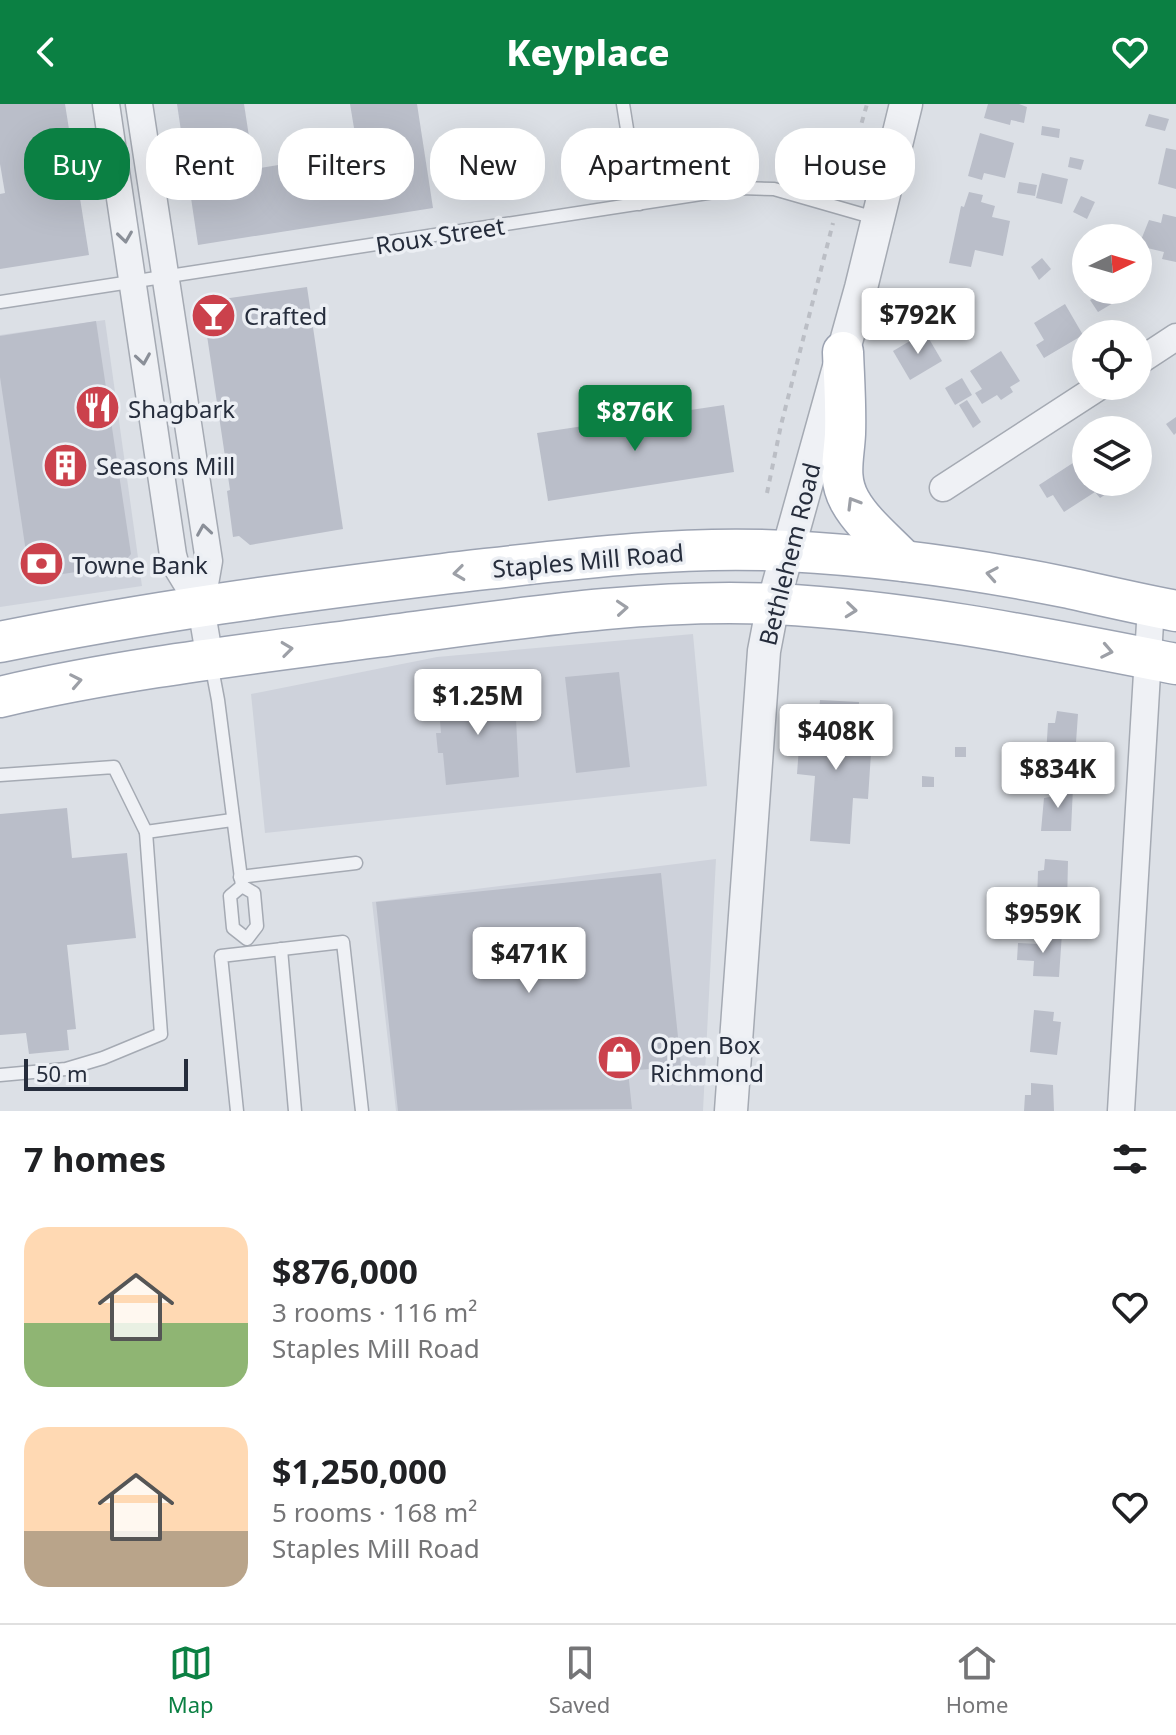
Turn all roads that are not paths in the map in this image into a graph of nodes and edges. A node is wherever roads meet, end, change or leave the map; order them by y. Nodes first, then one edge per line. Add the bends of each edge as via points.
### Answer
1 (106, 104) edge
2 (139, 104) edge
3 (623, 104) edge
4 (906, 104) edge
5 (639, 204) junction
6 (878, 219) junction
7 (165, 276) junction
8 (131, 282) junction
9 (0, 302) edge
10 (1176, 337) edge
11 (843, 352) junction
12 (1152, 353) edge
13 (1078, 400) edge
14 (943, 488) dead end
15 (787, 551) junction
16 (904, 561) junction
17 (773, 604) junction
18 (201, 607) junction
19 (1164, 609) edge
20 (0, 642) edge
21 (210, 660) junction
22 (1162, 661) edge
23 (0, 697) edge
24 (0, 775) edge
25 (232, 820) junction
26 (146, 832) junction
27 (356, 863) dead end
28 (241, 881) junction
29 (247, 939) junction
30 (281, 949) junction
31 (249, 953) junction
32 (0, 1075) edge
33 (237, 1111) edge
34 (295, 1111) edge
35 (362, 1111) edge
36 (731, 1111) edge
37 (1121, 1111) edge

1 -> 8 street
2 - 7 street
3 - 5 lane
4 - 6 street, Bethlehem Road
5 - 6 lane, Roux Street via 757,188
5 - 7 lane, Roux Street
6 - 11 street, Bethlehem Road
7 - 8 lane, Roux Street
18 -> 7 street via 209,561
8 - 9 lane, Roux Street
8 -> 18 street via 173,555
10 - 12 street
11 - 15 street, Bethlehem Road
16 -> 11 main road via 850,502 843,485
13 - 14 street
15 - 16 main road, Staples Mill Road
15 - 17 street, Bethlehem Road
15 -> 18 main road, Staples Mill Road via 609,554
19 -> 16 main road, Staples Mill Road
21 -> 17 main road, Staples Mill Road via 582,611
17 -> 22 main road, Staples Mill Road via 928,618
17 - 36 street, Bethlehem Road via 764,651
18 - 20 main road, Staples Mill Road
18 - 21 street
19 - 22 street
23 -> 21 main road, Staples Mill Road
21 - 25 lane
22 - 37 street
24 - 26 lane via 114,767
25 - 26 lane
25 - 28 lane
26 - 32 lane via 161,1034 66,1069
27 - 28 lane
28 - 29 lane via 254,893 257,926
28 - 29 lane via 230,896 233,928
29 - 31 lane
30 - 31 lane
30 - 34 lane
30 - 35 lane via 343,942
31 - 33 lane via 221,956

